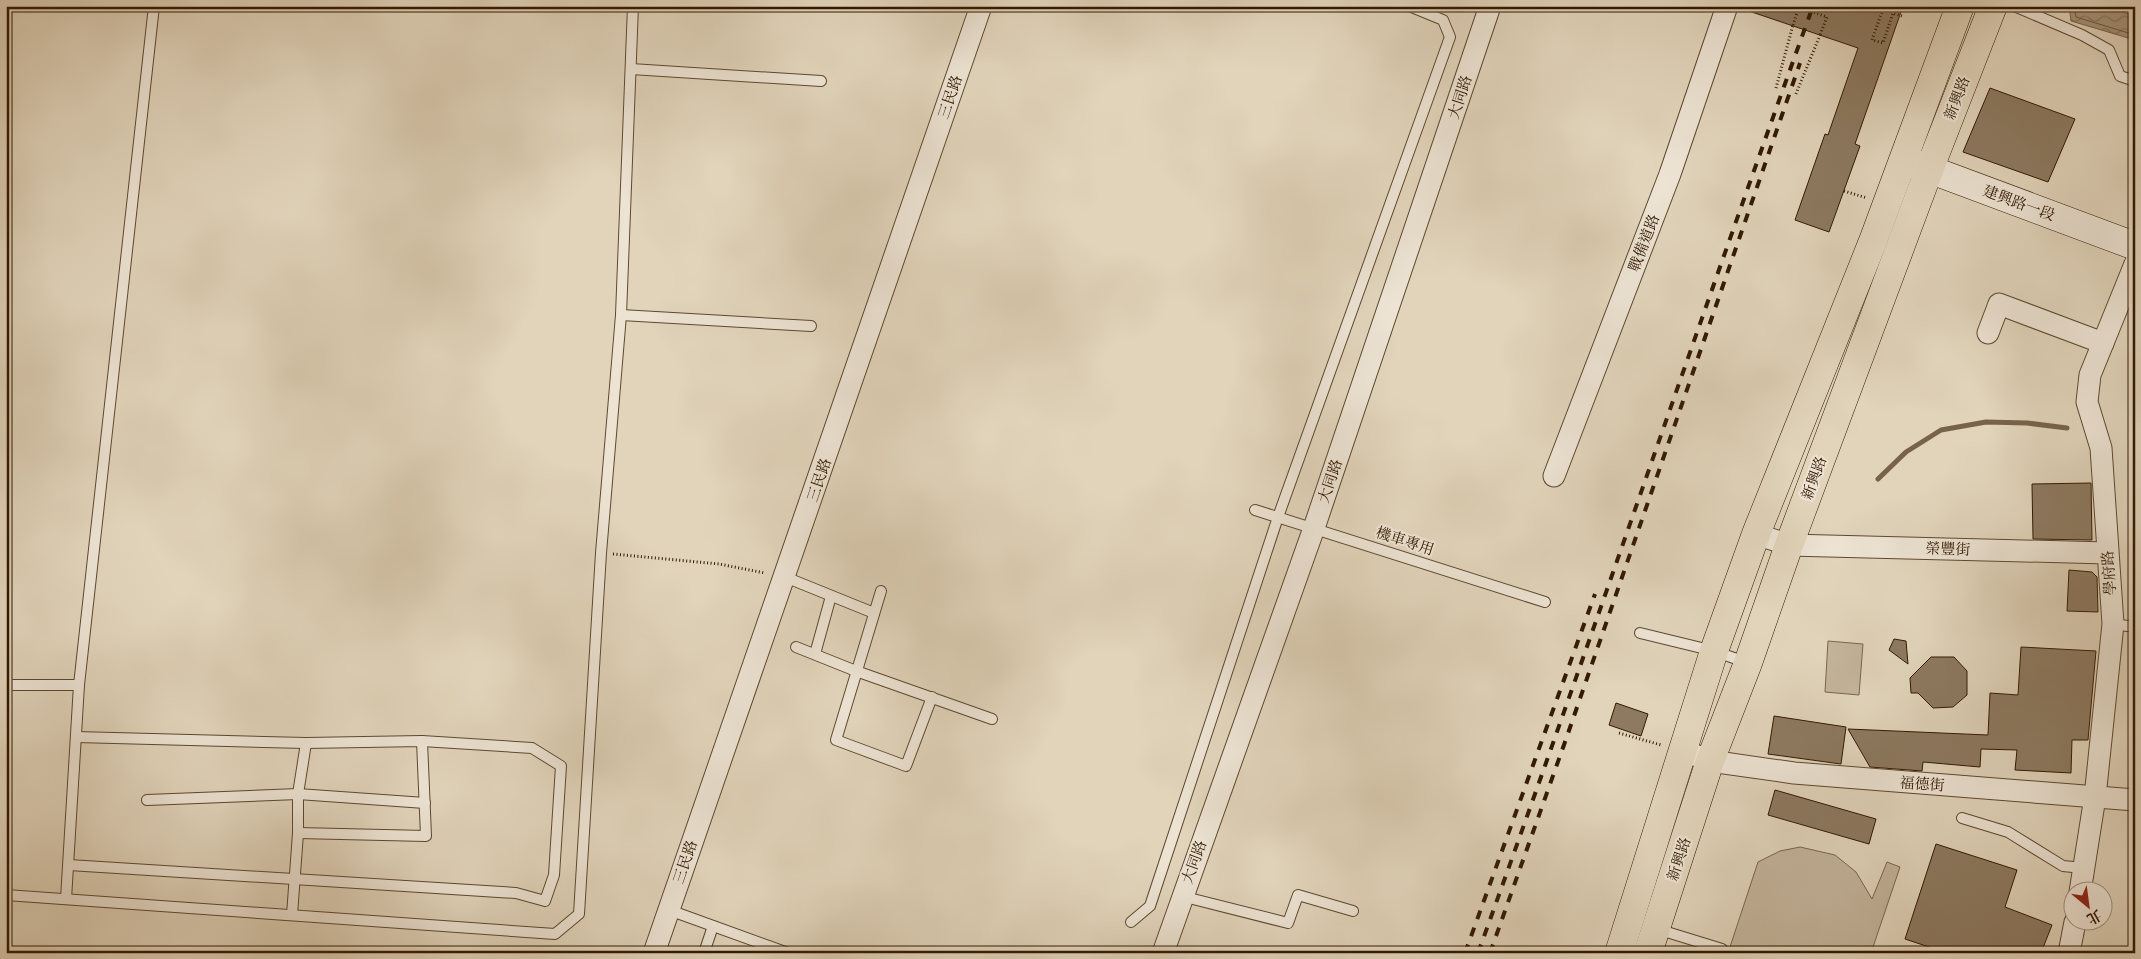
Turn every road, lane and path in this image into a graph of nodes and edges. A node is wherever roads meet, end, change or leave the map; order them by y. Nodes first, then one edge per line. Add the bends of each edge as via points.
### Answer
1 (154, 6) edge
2 (633, 6) edge
3 (981, 6) edge
4 (1409, 6) edge
5 (1490, 6) edge
6 (1727, 6) edge
7 (1817, 6) edge
8 (1884, 6) edge
9 (1960, 6) edge
10 (1993, 6) edge
11 (2014, 6) edge
12 (1815, 12) junction
13 (1902, 16) dead end
14 (631, 69) junction
15 (821, 81) dead end
16 (2135, 82) edge
17 (1776, 88) dead end
18 (1796, 94) dead end
19 (1903, 160) junction
20 (1929, 170) junction
21 (1844, 191) dead end
22 (1870, 199) dead end
23 (2135, 246) edge
24 (2135, 264) edge
25 (621, 315) junction
26 (812, 326) dead end
27 (1988, 333) dead end
28 (2103, 343) junction
29 (1554, 476) dead end
30 (1255, 510) dead end
31 (1278, 517) junction
32 (1314, 528) junction
33 (1756, 534) junction
34 (1789, 545) junction
35 (601, 553) junction
36 (2107, 553) junction
37 (785, 577) junction
38 (882, 592) dead end
39 (831, 596) junction
40 (1545, 602) dead end
41 (874, 614) junction
42 (2113, 624) junction
43 (2135, 628) edge
44 (1640, 633) dead end
45 (796, 647) dead end
46 (1714, 651) junction
47 (816, 654) junction
48 (1748, 663) junction
49 (856, 670) junction
50 (6, 685) edge
51 (79, 685) junction
52 (932, 697) junction
53 (992, 718) dead end
54 (1619, 733) dead end
55 (76, 738) junction
56 (422, 742) junction
57 (306, 743) junction
58 (1684, 751) junction
59 (1710, 761) junction
60 (298, 794) junction
61 (2095, 797) junction
62 (147, 800) dead end
63 (2135, 800) edge
64 (424, 803) junction
65 (1962, 818) dead end
66 (298, 833) junction
67 (69, 865) junction
68 (2083, 868) junction
69 (295, 879) junction
70 (2081, 882) edge
71 (6, 895) edge
72 (1182, 896) junction
73 (66, 899) junction
74 (669, 910) junction
75 (1353, 911) dead end
76 (292, 915) junction
77 (1131, 922) dead end
78 (713, 926) junction
79 (1644, 930) edge
80 (2073, 932) edge
81 (1722, 949) dead end
82 (654, 953) edge
83 (704, 953) edge
84 (788, 953) edge
85 (1163, 953) edge
86 (1619, 953) edge
87 (2070, 953) edge

1 - 51 lane
2 - 14 lane
3 - 37 street, 三民路
4 - 31 lane via 1443,20 1450,37
5 - 32 street, 大同路
6 - 29 street, 戰備道路 via 1670,174
7 - 12 path
8 - 13 path via 1872,40 1882,43 1893,13
9 - 19 main road, 新興路
10 - 20 main road, 新興路
11 - 16 lane via 2110,50 2120,76
12 - 17 path, bridge via 1799,7
12 - 18 path, bridge via 1827,16
14 - 15 lane
14 - 25 lane
19 - 20 street, 建興路一段
19 - 33 main road, 新興路
20 - 23 street, 建興路一段
20 - 34 main road, 新興路
21 - 22 path
24 - 28 street, 學府路
25 - 26 lane
25 - 35 lane
27 - 28 street via 1999,304
28 - 36 street, 學府路 via 2090,375 2087,402 2101,448
30 - 31 lane, 機車專用
31 - 32 lane, 機車專用
31 - 77 lane via 1150,906
32 - 40 lane, 機車專用
32 - 72 street, 大同路
33 - 34 street, 榮豐街
33 - 46 main road, 新興路
34 - 36 street, 榮豐街
34 - 48 main road, 新興路
35 - 37 path via 719,564
35 - 76 lane via 579,914 555,934
36 - 42 street, 學府路
37 - 39 lane
37 - 74 street, 三民路
38 - 41 lane
39 - 41 lane
39 - 47 lane
41 - 49 lane
42 - 43 lane
42 - 61 street, 學府路
44 - 46 lane
45 - 47 lane
46 - 48 lane
46 - 58 main road, 新興路
47 - 49 lane
48 - 59 main road, 新興路
49 - 52 lane
49 - 52 lane via 836,740 906,766
50 - 51 lane
51 - 55 lane
52 - 53 lane
54 - 58 path
55 - 57 lane
55 - 67 lane
56 - 57 lane
56 - 64 lane
56 - 69 lane via 532,748 561,766 554,876 545,901 516,893
57 - 60 lane
58 - 59 street, 福德街
58 - 79 main road, 新興路
59 - 61 street, 福德街 via 1794,774
59 - 79 main road, 新興路
60 - 62 lane
60 - 64 lane
60 - 66 lane
61 - 63 street, 福德街
61 - 68 street, 學府路
64 - 66 lane via 426,836
65 - 68 lane via 2008,832 2063,866
66 - 69 lane
67 - 69 lane
67 - 73 lane
68 - 70 street, 學府路
69 - 76 lane
71 - 73 lane
72 - 75 lane via 1288,923 1298,895
72 - 85 street, 大同路
73 - 76 lane
74 - 78 lane
74 - 82 street, 三民路
78 - 83 lane
78 - 84 lane
79 - 81 lane
79 - 86 main road, 新興路
80 - 87 street

